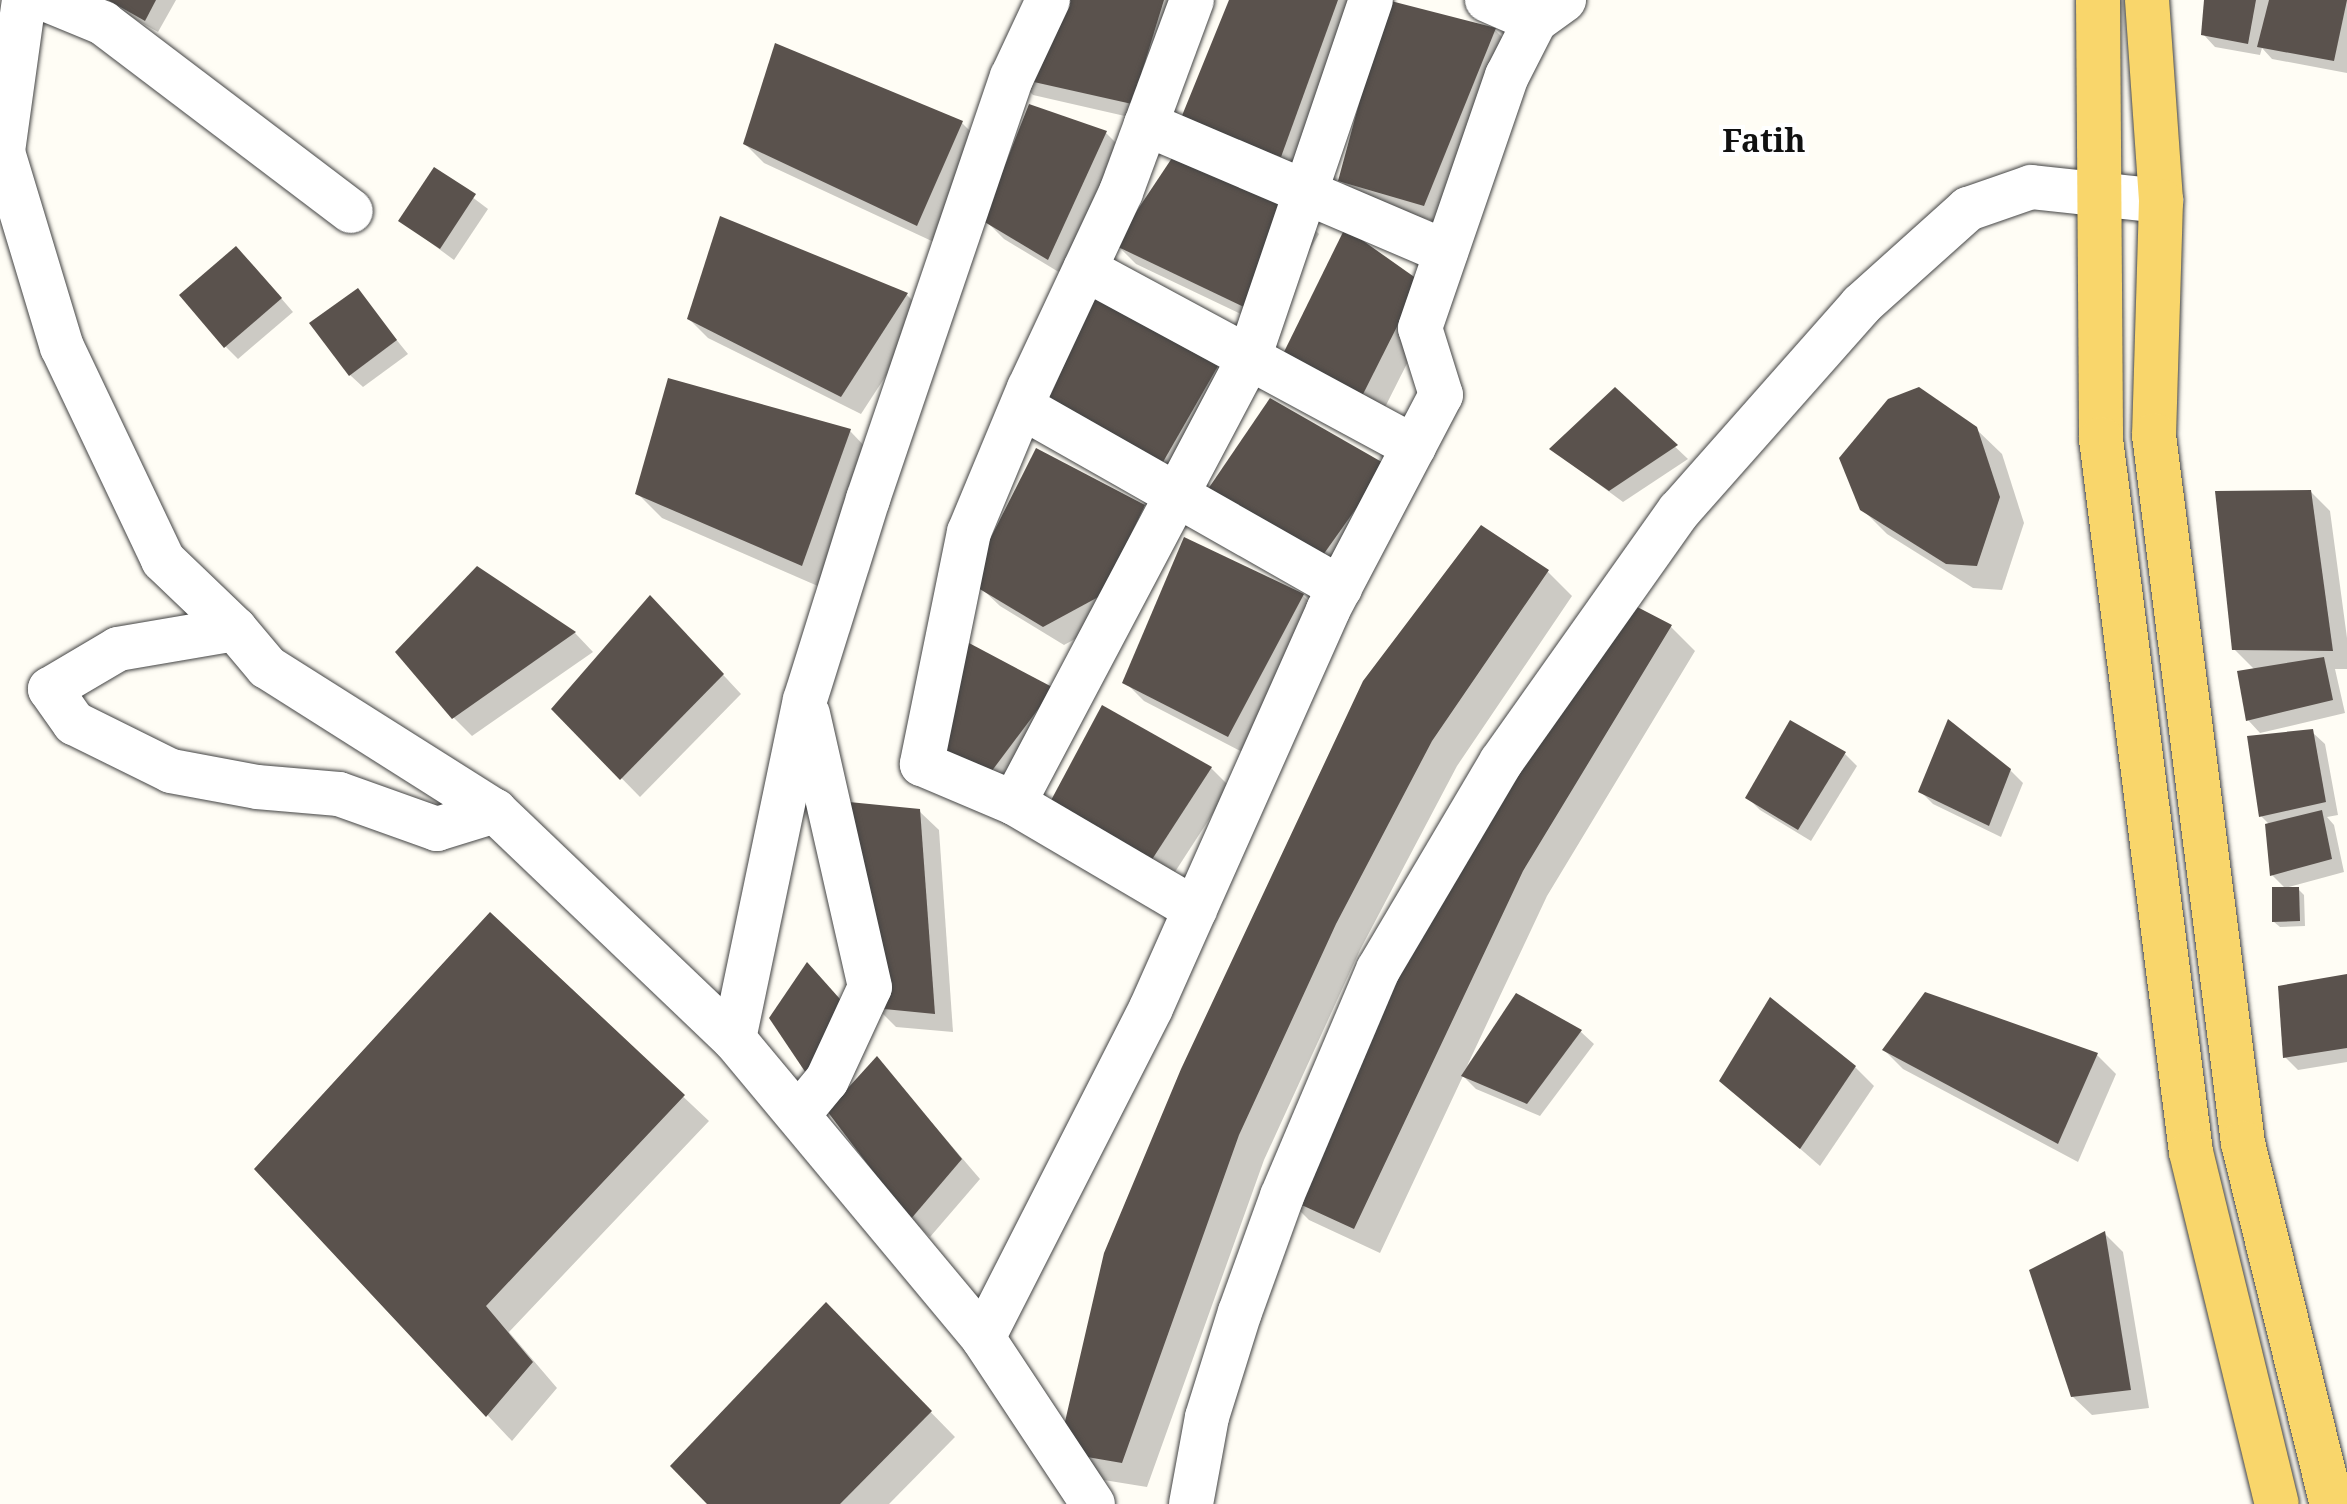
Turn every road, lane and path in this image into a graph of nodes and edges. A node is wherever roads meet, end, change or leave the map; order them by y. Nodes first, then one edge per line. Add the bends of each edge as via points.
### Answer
1 (24, 0) edge
2 (47, 0) edge
3 (1048, 0) edge
4 (1192, 0) edge
5 (1371, 0) edge
6 (1487, 0) edge
7 (2098, 0) edge
8 (2147, 0) edge
9 (1549, 10) edge
10 (1146, 124) junction
11 (1308, 193) junction
12 (2098, 196) junction
13 (2161, 201) junction
14 (351, 211) dead end
15 (1446, 252) junction
16 (1085, 269) junction
17 (1249, 358) junction
18 (1022, 407) junction
19 (1414, 447) junction
20 (1177, 496) junction
21 (1340, 588) junction
22 (235, 629) junction
23 (805, 700) junction
24 (1014, 803) junction
25 (495, 811) junction
26 (1195, 909) junction
27 (734, 1039) junction
28 (798, 1115) junction
29 (983, 1338) junction
30 (1093, 1504) edge
31 (1191, 1504) edge
32 (2277, 1504) edge
33 (2332, 1504) edge

1 - 22 street via 3,152 62,347 163,560
2 - 14 street via 103,23
3 - 23 street via 1007,91
4 - 10 street
5 - 11 street
6 - 9 street
7 - 12 main road
8 - 13 main road
9 - 15 street via 1507,76
10 - 11 street
10 - 16 street
11 - 15 street
11 - 17 street
12 - 13 street
12 - 31 street via 2031,187 1968,209 1861,305 1679,511 1501,762 1378,970 1282,1196 1207,1417
12 - 32 main road via 2101,439 2191,1152
13 - 33 main road via 2154,435 2243,1143
15 - 19 street via 1420,328 1441,395
16 - 17 street
16 - 18 street
17 - 19 street
17 - 20 street
18 - 20 street
18 - 24 street via 969,532 922,764
19 - 21 street
20 - 21 street
20 - 24 street
21 - 26 street
22 - 25 street via 267,667
22 - 25 street via 118,649 50,689 74,723 171,771 257,787 339,794 437,829
23 - 27 street
23 - 28 street via 870,987 827,1080
24 - 26 street
25 - 27 street
26 - 29 street via 1151,1008
27 - 28 street
28 - 29 street
29 - 30 street

